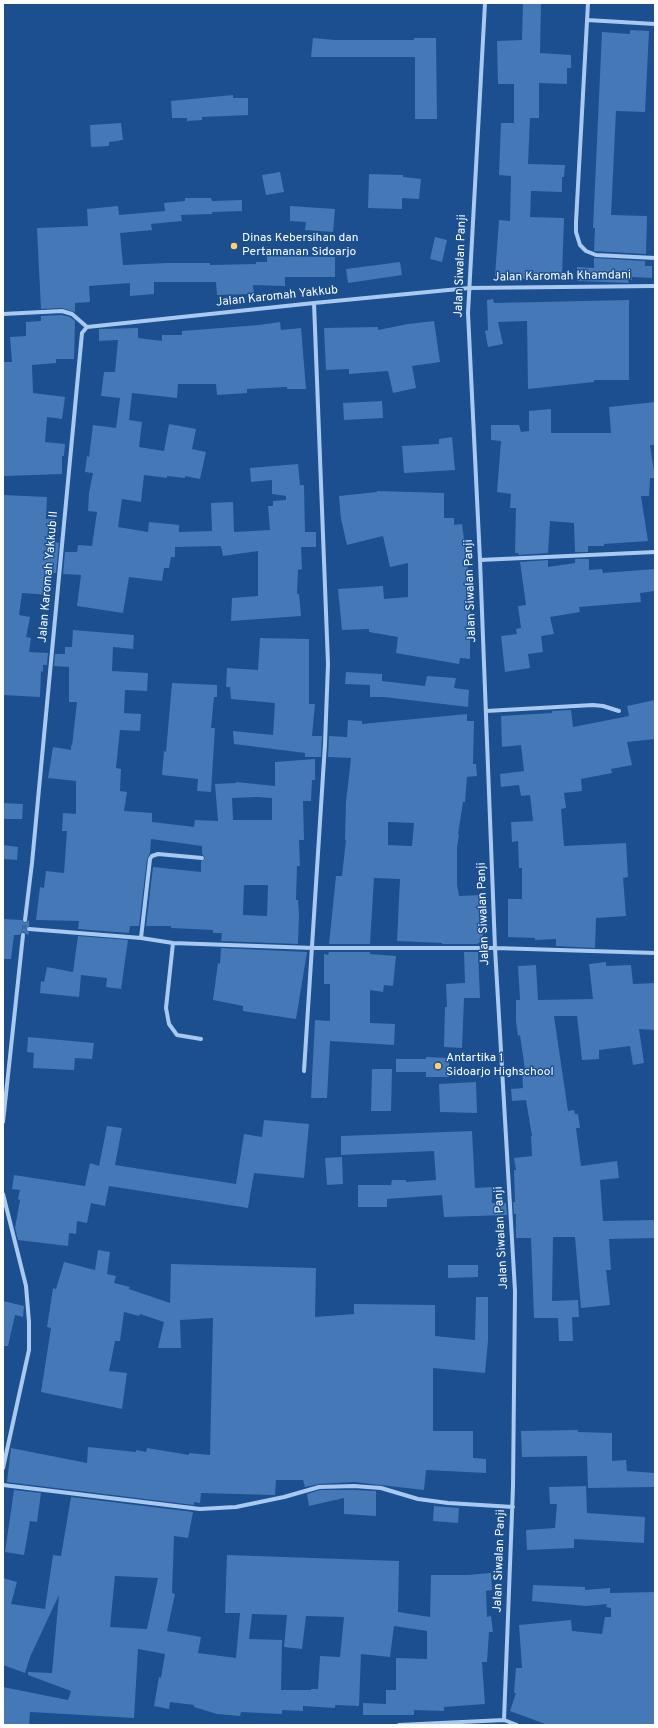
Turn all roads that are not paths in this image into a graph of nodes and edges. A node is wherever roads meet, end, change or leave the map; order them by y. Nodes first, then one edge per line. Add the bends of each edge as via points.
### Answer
1 (485, 3) edge
2 (588, 3) edge
3 (587, 20) junction
4 (655, 24) edge
5 (655, 258) edge
6 (655, 286) edge
7 (469, 288) junction
8 (314, 302) junction
9 (3, 314) edge
10 (86, 327) junction
11 (655, 552) edge
12 (480, 560) junction
13 (486, 711) junction
14 (619, 711) dead end
15 (202, 858) dead end
16 (25, 920) tunnel mouth
17 (29, 929) dead end
18 (23, 935) tunnel mouth
19 (141, 938) junction
20 (173, 943) junction
21 (313, 948) junction
22 (495, 948) junction
23 (655, 953) edge
24 (201, 1039) dead end
25 (304, 1071) dead end
26 (3, 1122) edge
27 (3, 1194) edge
28 (3, 1468) edge
29 (3, 1485) edge
30 (513, 1507) junction
31 (504, 1720) junction
32 (399, 1725) edge
33 (517, 1725) edge

1 - 7 street, Jalan Siwalan Panji
2 - 3 street
3 - 4 street
3 - 5 street via 576,232 580,245 586,252 596,255
6 - 7 street, Jalan Karomah Khamdani
7 - 8 street, Jalan Karomah Yakkub
7 - 12 street, Jalan Siwalan Panji via 468,313
8 - 10 street, Jalan Karomah Yakkub
8 - 21 street via 328,664
9 - 10 street via 62,311 72,314
10 - 16 street, Jalan Karomah Yakkub II via 82,333
11 - 12 street
12 - 13 street, Jalan Siwalan Panji
13 - 14 street via 593,705
13 - 22 street, Jalan Siwalan Panji
15 - 19 street via 158,854 152,856
17 - 19 street
18 - 26 street
19 - 20 street
20 - 21 street
20 - 24 street via 166,1008 169,1024 177,1035
21 - 22 street
21 - 25 street
22 - 23 street
22 - 30 street, Jalan Siwalan Panji via 515,1291
27 - 28 street via 26,1286 29,1322 29,1350
29 - 30 street via 200,1509 236,1507 319,1487 354,1486 381,1488 448,1503
30 - 31 street, Jalan Siwalan Panji
31 - 32 street
31 - 33 street

